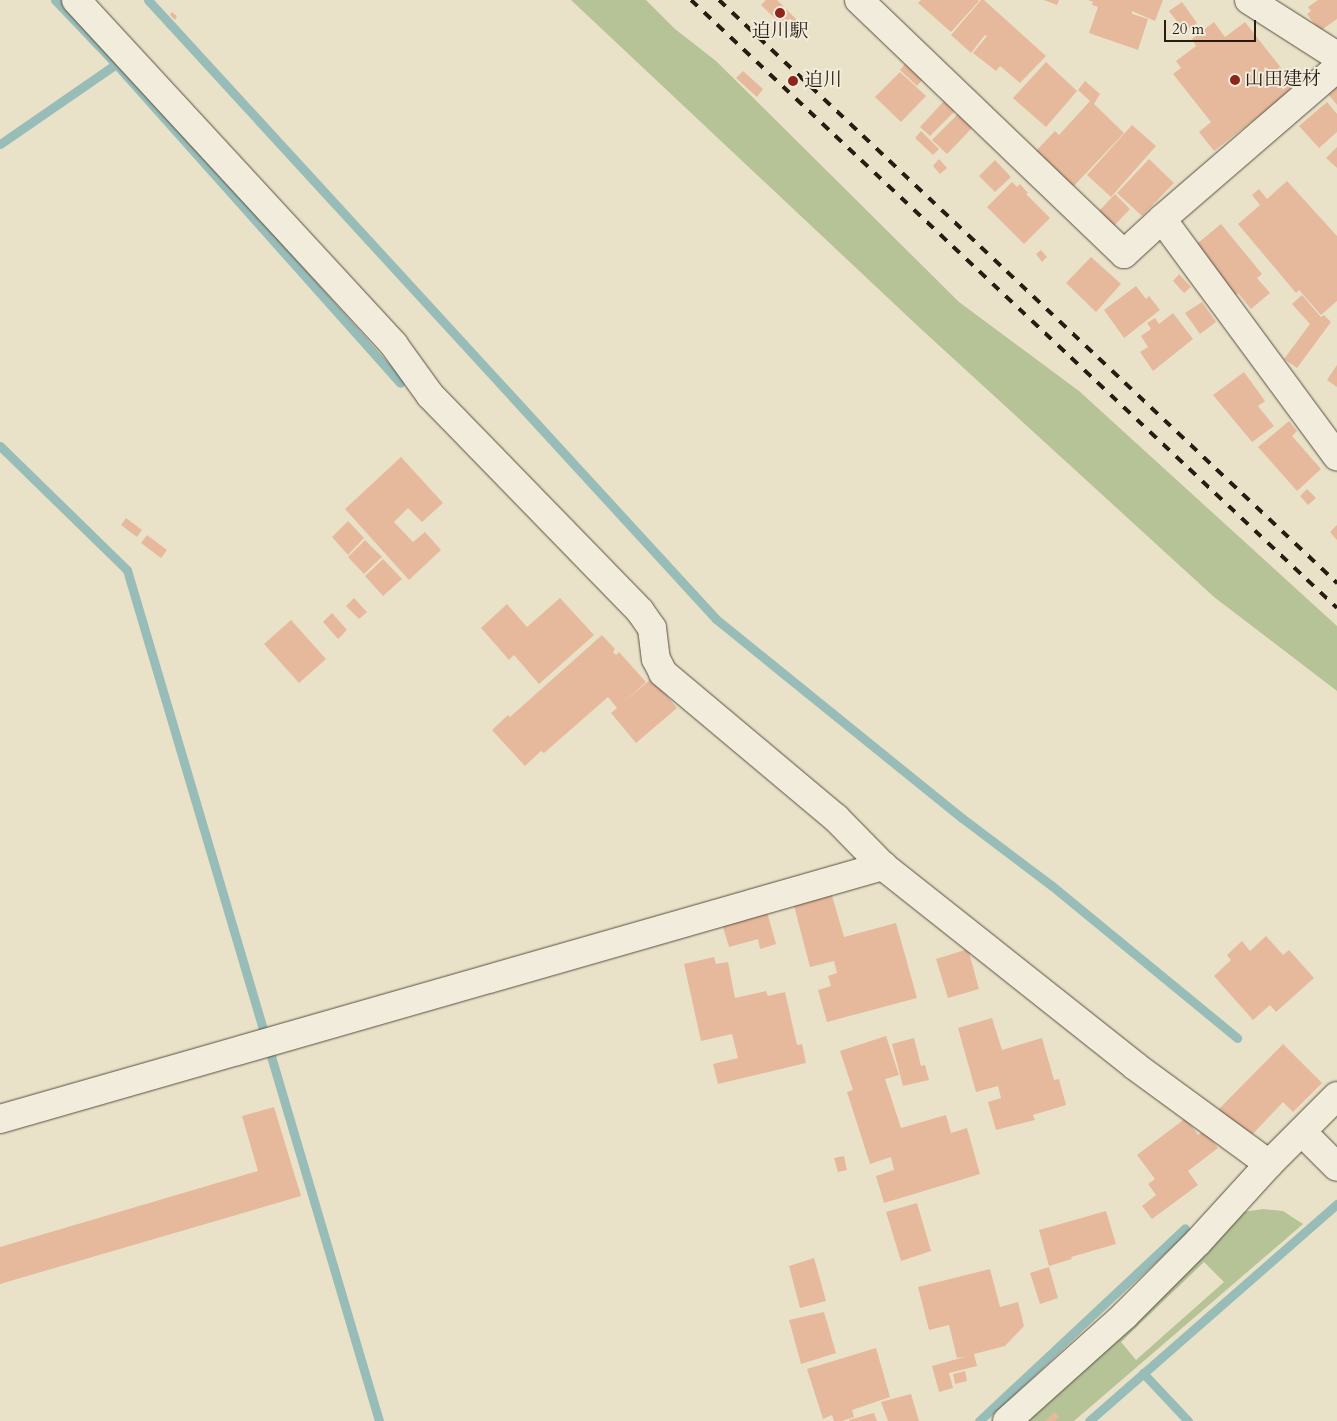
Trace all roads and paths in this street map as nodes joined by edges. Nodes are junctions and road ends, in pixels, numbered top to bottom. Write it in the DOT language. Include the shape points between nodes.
graph roads {
  1 [pos="76,0"];
  2 [pos="859,0"];
  3 [pos="1249,0"];
  4 [pos="1337,56"];
  5 [pos="1337,68"];
  6 [pos="1162,219"];
  7 [pos="1337,456"];
  8 [pos="884,866"];
  9 [pos="1337,1096"];
  10 [pos="0,1119"];
  11 [pos="1302,1132"];
  12 [pos="1269,1164"];
  13 [pos="1337,1167"];
  14 [pos="1007,1421"];
  1 -- 8 [label="street" via="394,345 430,395 640,611 652,628 656,659 663,673 836,818"];
  2 -- 6 [label="street" via="1124,254"];
  3 -- 4 [label="street"];
  5 -- 6 [label="street"];
  6 -- 7 [label="street"];
  8 -- 10 [label="street"];
  8 -- 12 [label="street" via="1135,1066"];
  9 -- 11 [label="street"];
  11 -- 12 [label="street"];
  11 -- 13 [label="street"];
  12 -- 14 [label="street" via="1124,1316"];
}
